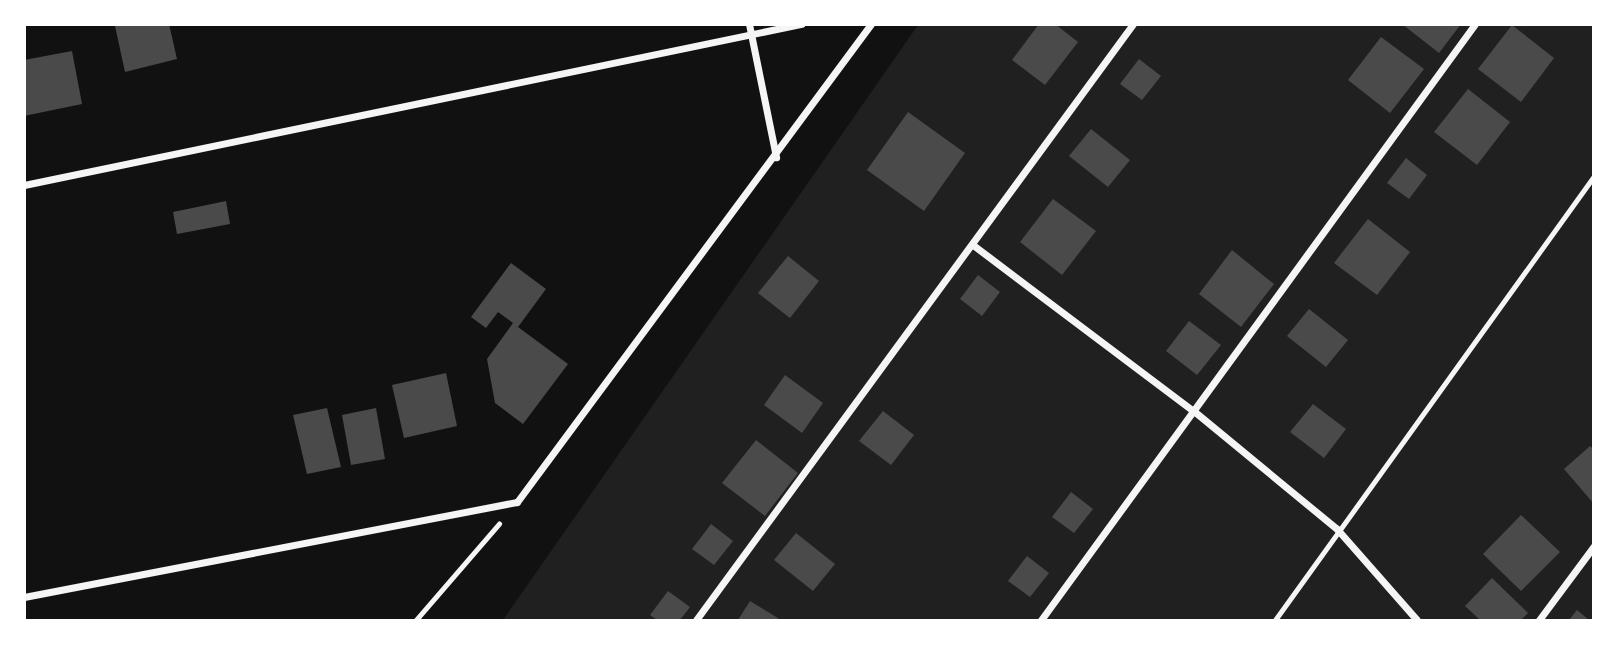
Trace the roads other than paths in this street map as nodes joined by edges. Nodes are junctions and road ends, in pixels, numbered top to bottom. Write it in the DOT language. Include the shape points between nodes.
graph roads {
  1 [pos="749,24"];
  2 [pos="802,24"];
  3 [pos="871,24"];
  4 [pos="1133,24"];
  5 [pos="1475,24"];
  6 [pos="751,35"];
  7 [pos="776,157"];
  8 [pos="1594,176"];
  9 [pos="24,185"];
  10 [pos="972,245"];
  11 [pos="1195,412"];
  12 [pos="1337,529"];
  13 [pos="1594,546"];
  14 [pos="24,597"];
  15 [pos="696,621"];
  16 [pos="1041,621"];
  17 [pos="1275,621"];
  18 [pos="1417,621"];
  19 [pos="1539,621"];
  1 -- 6 [label="street"];
  2 -- 6 [label="street"];
  3 -- 7 [label="street"];
  4 -- 10 [label="street"];
  5 -- 11 [label="street"];
  6 -- 7 [label="street"];
  6 -- 9 [label="street"];
  7 -- 14 [label="street" via="517,502"];
  8 -- 12 [label="lane"];
  10 -- 11 [label="street"];
  10 -- 15 [label="street"];
  11 -- 12 [label="street"];
  11 -- 16 [label="street"];
  12 -- 17 [label="lane"];
  12 -- 18 [label="street"];
  13 -- 19 [label="street"];
}
